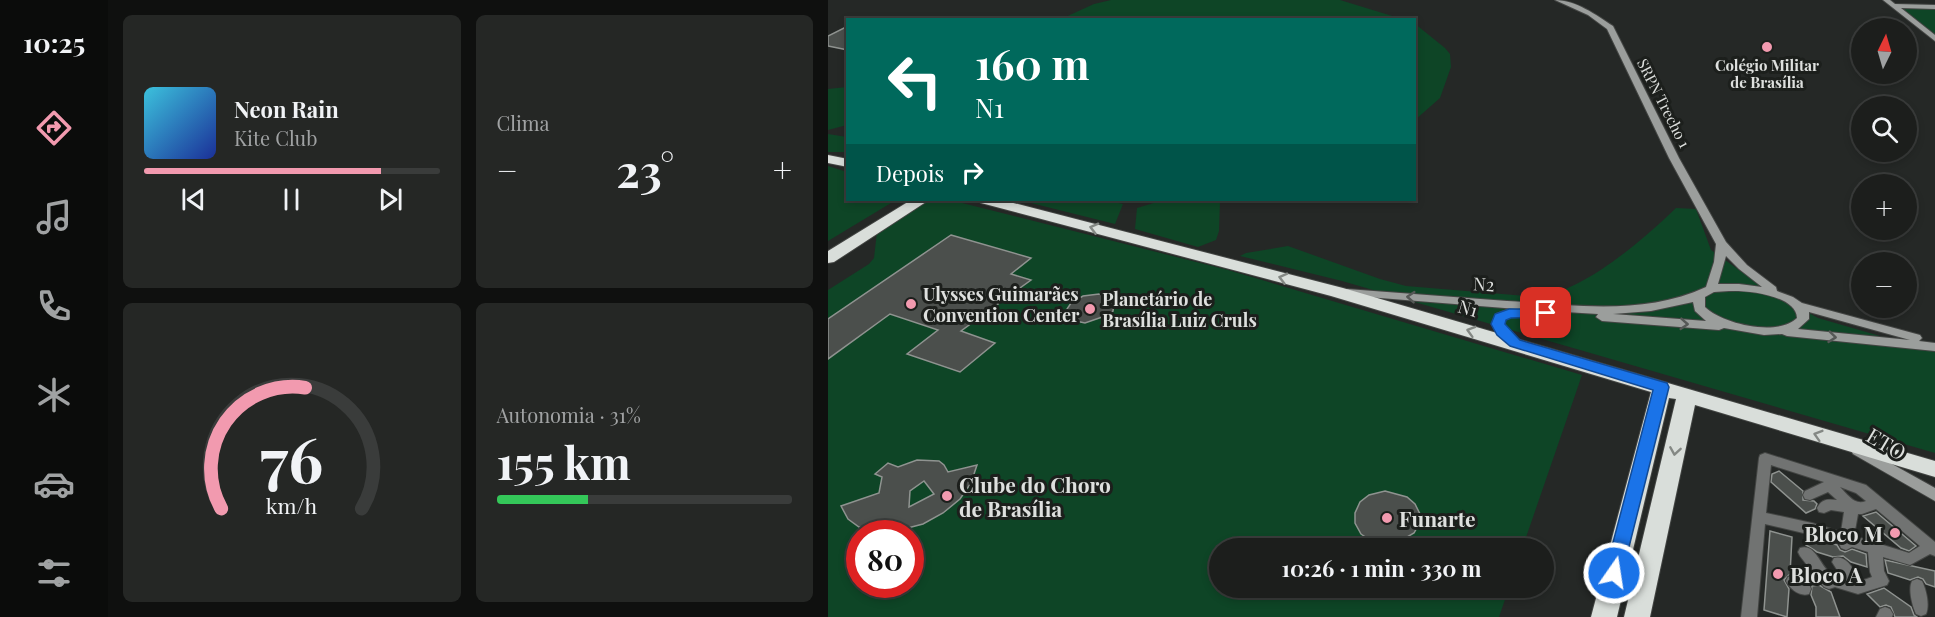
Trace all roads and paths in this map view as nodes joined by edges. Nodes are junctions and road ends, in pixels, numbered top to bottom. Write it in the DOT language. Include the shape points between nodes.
graph roads {
  1 [pos="1558,0"];
  2 [pos="1576,0"];
  3 [pos="1886,0"];
  4 [pos="1894,6"];
  5 [pos="1935,7"];
  6 [pos="1590,14"];
  7 [pos="1935,39"];
  8 [pos="828,159"];
  9 [pos="846,163"];
  10 [pos="917,201"];
  11 [pos="990,201"];
  12 [pos="895,207"];
  13 [pos="828,244"];
  14 [pos="1721,244"];
  15 [pos="828,258"];
  16 [pos="1711,289"];
  17 [pos="1337,292"];
  18 [pos="1699,296"];
  19 [pos="1784,297"];
  20 [pos="1798,306"];
  21 [pos="1729,327"];
  22 [pos="1774,331"];
  23 [pos="1935,342"];
  24 [pos="1515,343"];
  25 [pos="1935,347"];
  26 [pos="1662,387"];
  27 [pos="1687,394"];
  28 [pos="1848,444"];
  29 [pos="1935,469"];
  30 [pos="1831,483"];
  31 [pos="1810,495"];
  32 [pos="1935,495"];
  33 [pos="1874,504"];
  34 [pos="1824,508"];
  35 [pos="1854,510"];
  36 [pos="1758,517"];
  37 [pos="1846,542"];
  38 [pos="1933,548"];
  39 [pos="1876,551"];
  40 [pos="1806,552"];
  41 [pos="1839,562"];
  42 [pos="1917,585"];
  43 [pos="1859,589"];
  44 [pos="1921,609"];
  45 [pos="1604,617"];
  46 [pos="1637,617"];
  47 [pos="1749,617"];
  1 -- 6 [label="main road, SRPN Trecho 1"];
  2 -- 6 [label="main road"];
  3 -- 4 [label="main road"];
  4 -- 5 [label="main road"];
  4 -- 7 [label="main road"];
  6 -- 14 [label="main road, SRPN Trecho 1" via="1610,28"];
  8 -- 9 [label="highway"];
  10 -- 12 [label="highway"];
  17 -- 11 [label="highway, N1, one-way"];
  12 -- 13 [label="highway"];
  12 -- 15 [label="highway"];
  14 -- 16 [label="main road"];
  14 -- 19 [label="main road, SRPN Trecho 1" via="1743,267"];
  16 -- 18 [label="main road, N2"];
  16 -- 19 [label="main road" via="1760,289"];
  18 -- 17 [label="main road, N2, one-way" via="1648,308 1596,310"];
  24 -- 17 [label="highway, N1, one-way"];
  18 -- 21 [label="main road" via="1700,311"];
  19 -- 20 [label="main road"];
  20 -- 22 [label="main road" via="1803,321 1798,326"];
  20 -- 23 [label="main road"];
  21 -- 22 [label="main road"];
  24 -- 21 [label="main road, N2, one-way" via="1498,324 1500,317 1523,312"];
  22 -- 25 [label="main road, one-way"];
  24 -- 26 [label="highway, N1"];
  26 -- 27 [label="highway, N1"];
  26 -- 45 [label="highway"];
  28 -- 27 [label="highway, N1, one-way"];
  27 -- 46 [label="highway, one-way"];
  28 -- 29 [label="highway, N1"];
  28 -- 32 [label="main road, ETO"];
  30 -- 31 [label="street"];
  30 -- 33 [label="street" via="1861,489"];
  30 -- 35 [label="street"];
  30 -- 36 [label="street" via="1765,458"];
  33 -- 35 [label="street"];
  33 -- 38 [label="street" via="1903,520"];
  34 -- 35 [label="street" via="1828,504"];
  35 -- 37 [label="street"];
  36 -- 37 [label="street" via="1809,526"];
  36 -- 47 [label="street"];
  37 -- 39 [label="street"];
  38 -- 39 [label="street" via="1910,559"];
  39 -- 43 [label="street" via="1882,581"];
  40 -- 43 [label="street" via="1827,580"];
  41 -- 43 [label="street"];
  42 -- 44 [label="street"];
}
